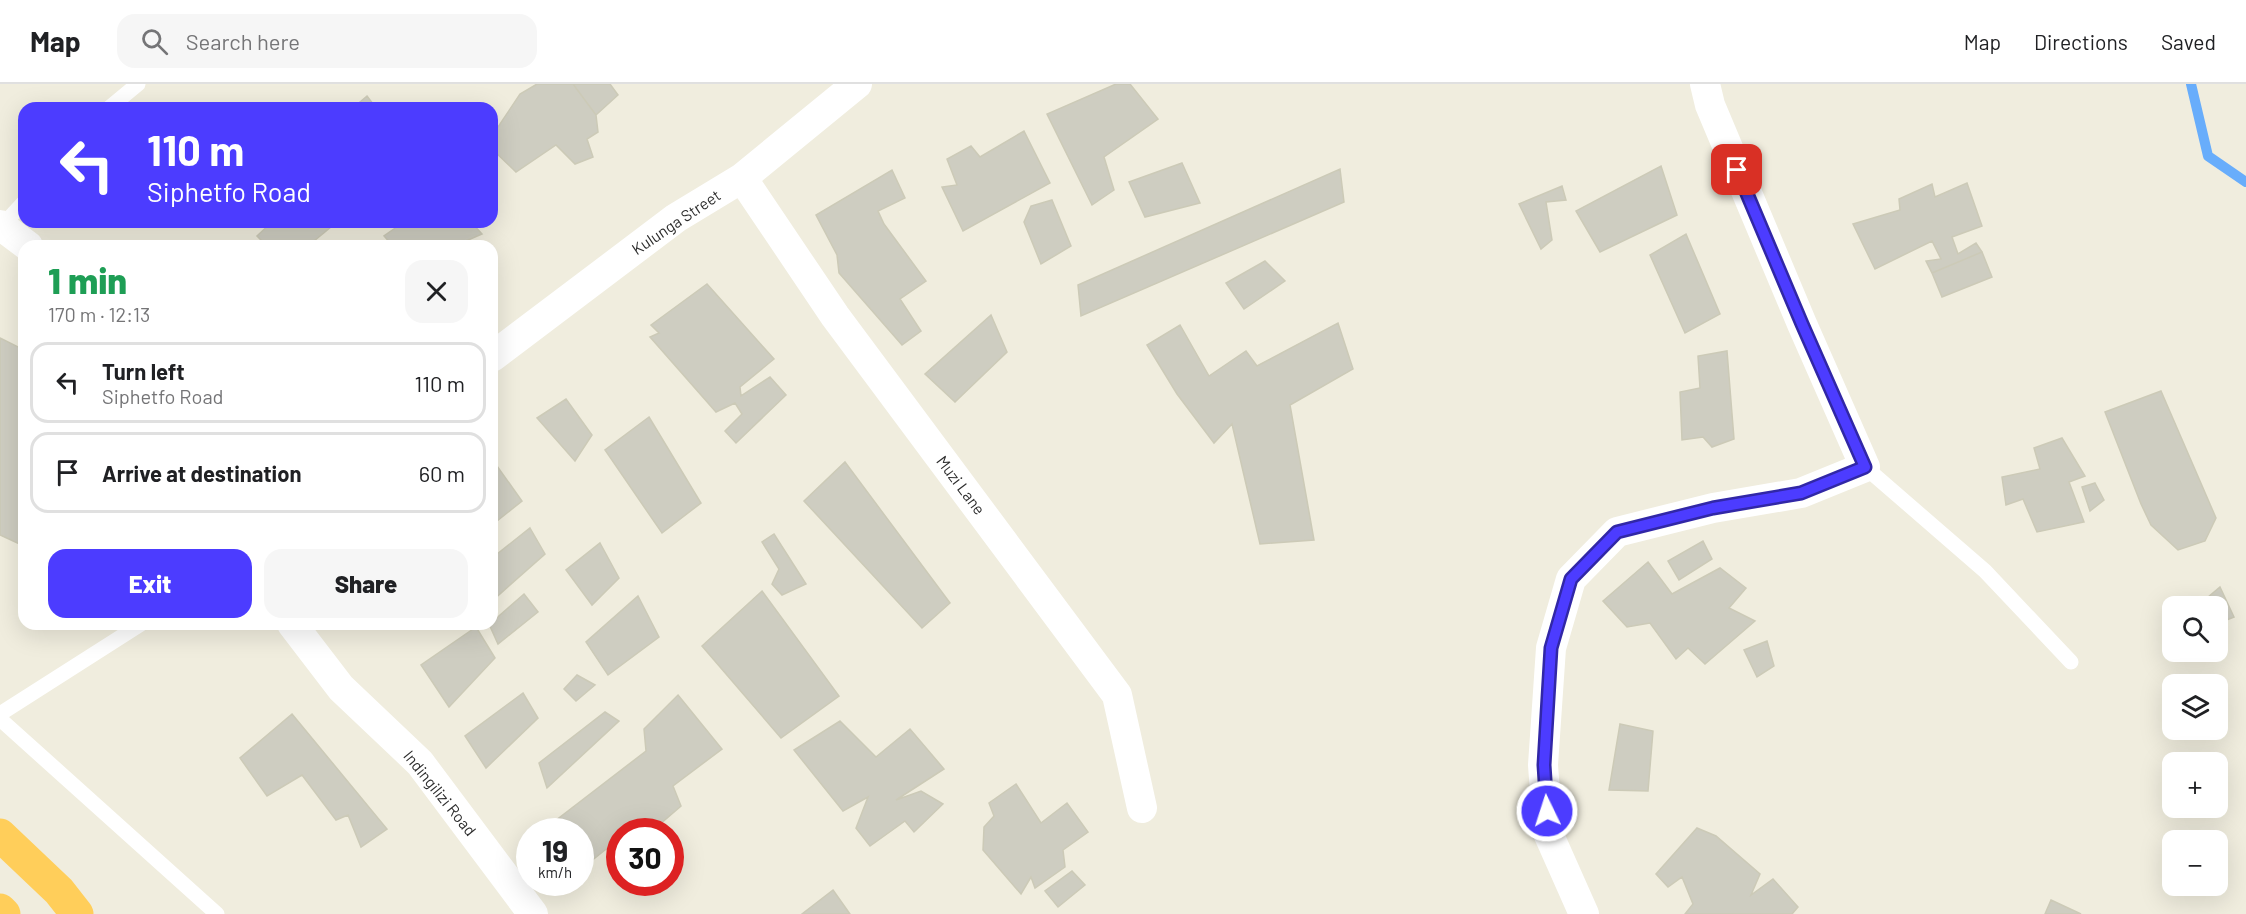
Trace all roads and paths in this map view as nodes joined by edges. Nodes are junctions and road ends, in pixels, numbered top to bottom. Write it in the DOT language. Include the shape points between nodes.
graph roads {
  1 [pos="138,84"];
  2 [pos="858,84"];
  3 [pos="1705,84"];
  4 [pos="116,102"];
  5 [pos="742,178"];
  6 [pos="18,208"];
  7 [pos="1,226"];
  8 [pos="20,240"];
  9 [pos="498,352"];
  10 [pos="1865,467"];
  11 [pos="132,630"];
  12 [pos="297,630"];
  13 [pos="2071,662"];
  14 [pos="0,717"];
  15 [pos="1142,808"];
  16 [pos="0,835"];
  17 [pos="0,910"];
  18 [pos="4,914"];
  19 [pos="77,914"];
  20 [pos="217,914"];
  21 [pos="533,914"];
  22 [pos="1584,914"];
  1 -- 4 [label="lane"];
  2 -- 5 [label="street, Kulunga Street"];
  3 -- 10 [label="street" via="1710,105"];
  5 -- 9 [label="street, Kulunga Street" via="676,218"];
  5 -- 15 [label="street, Muzi Lane" via="835,316 1116,695"];
  6 -- 7 [label="lane"];
  7 -- 8 [label="street"];
  10 -- 13 [label="lane" via="1985,571"];
  10 -- 22 [label="street" via="1801,493 1713,508 1617,532 1571,579 1551,648 1544,765 1548,833"];
  11 -- 14 [label="lane"];
  12 -- 21 [label="street, Indingilizi Road" via="342,688 420,764"];
  14 -- 20 [label="lane"];
  16 -- 19 [label="highway" via="59,891"];
  17 -- 18 [label="highway"];
}
